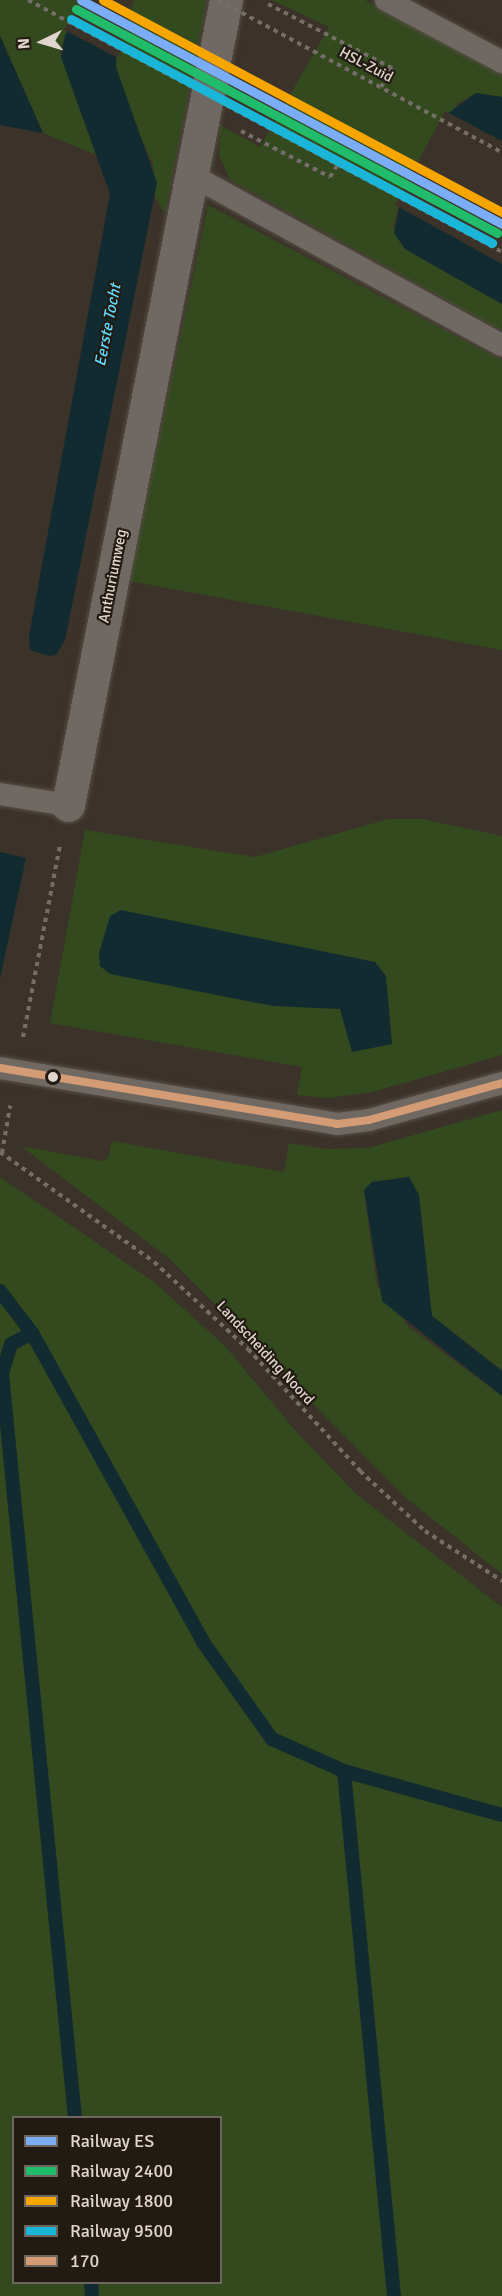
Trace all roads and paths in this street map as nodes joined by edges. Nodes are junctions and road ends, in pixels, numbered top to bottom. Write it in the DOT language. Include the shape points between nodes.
graph roads {
  1 [pos="28,0"];
  2 [pos="218,0"];
  3 [pos="226,0"];
  4 [pos="259,0"];
  5 [pos="386,0"];
  6 [pos="502,62"];
  7 [pos="381,87"];
  8 [pos="251,137"];
  9 [pos="502,152"];
  10 [pos="338,164"];
  11 [pos="191,175"];
  12 [pos="502,252"];
  13 [pos="502,345"];
  14 [pos="0,794"];
  15 [pos="68,805"];
  16 [pos="8,1069"];
  17 [pos="502,1083"];
  18 [pos="1,1152"];
  19 [pos="502,1581"];
  1 -- 10 [label="path, bridge"];
  2 -- 7 [label="path, HSL-Zuid, bridge"];
  3 -- 11 [label="street, Anthuriumweg"];
  4 -- 7 [label="path" via="392,68"];
  5 -- 6 [label="lane"];
  7 -- 9 [label="path, HSL-Zuid, bridge"];
  8 -- 10 [label="path" via="330,177"];
  10 -- 12 [label="path, bridge"];
  11 -- 13 [label="lane"];
  11 -- 15 [label="street, Anthuriumweg"];
  14 -- 15 [label="lane"];
  15 -- 16 [label="path"];
  16 -- 17 [label="lane" via="337,1124 369,1120"];
  16 -- 18 [label="path"];
  18 -- 19 [label="path, Landscheiding Noord" via="154,1262 248,1349 360,1471 409,1516"];
}
